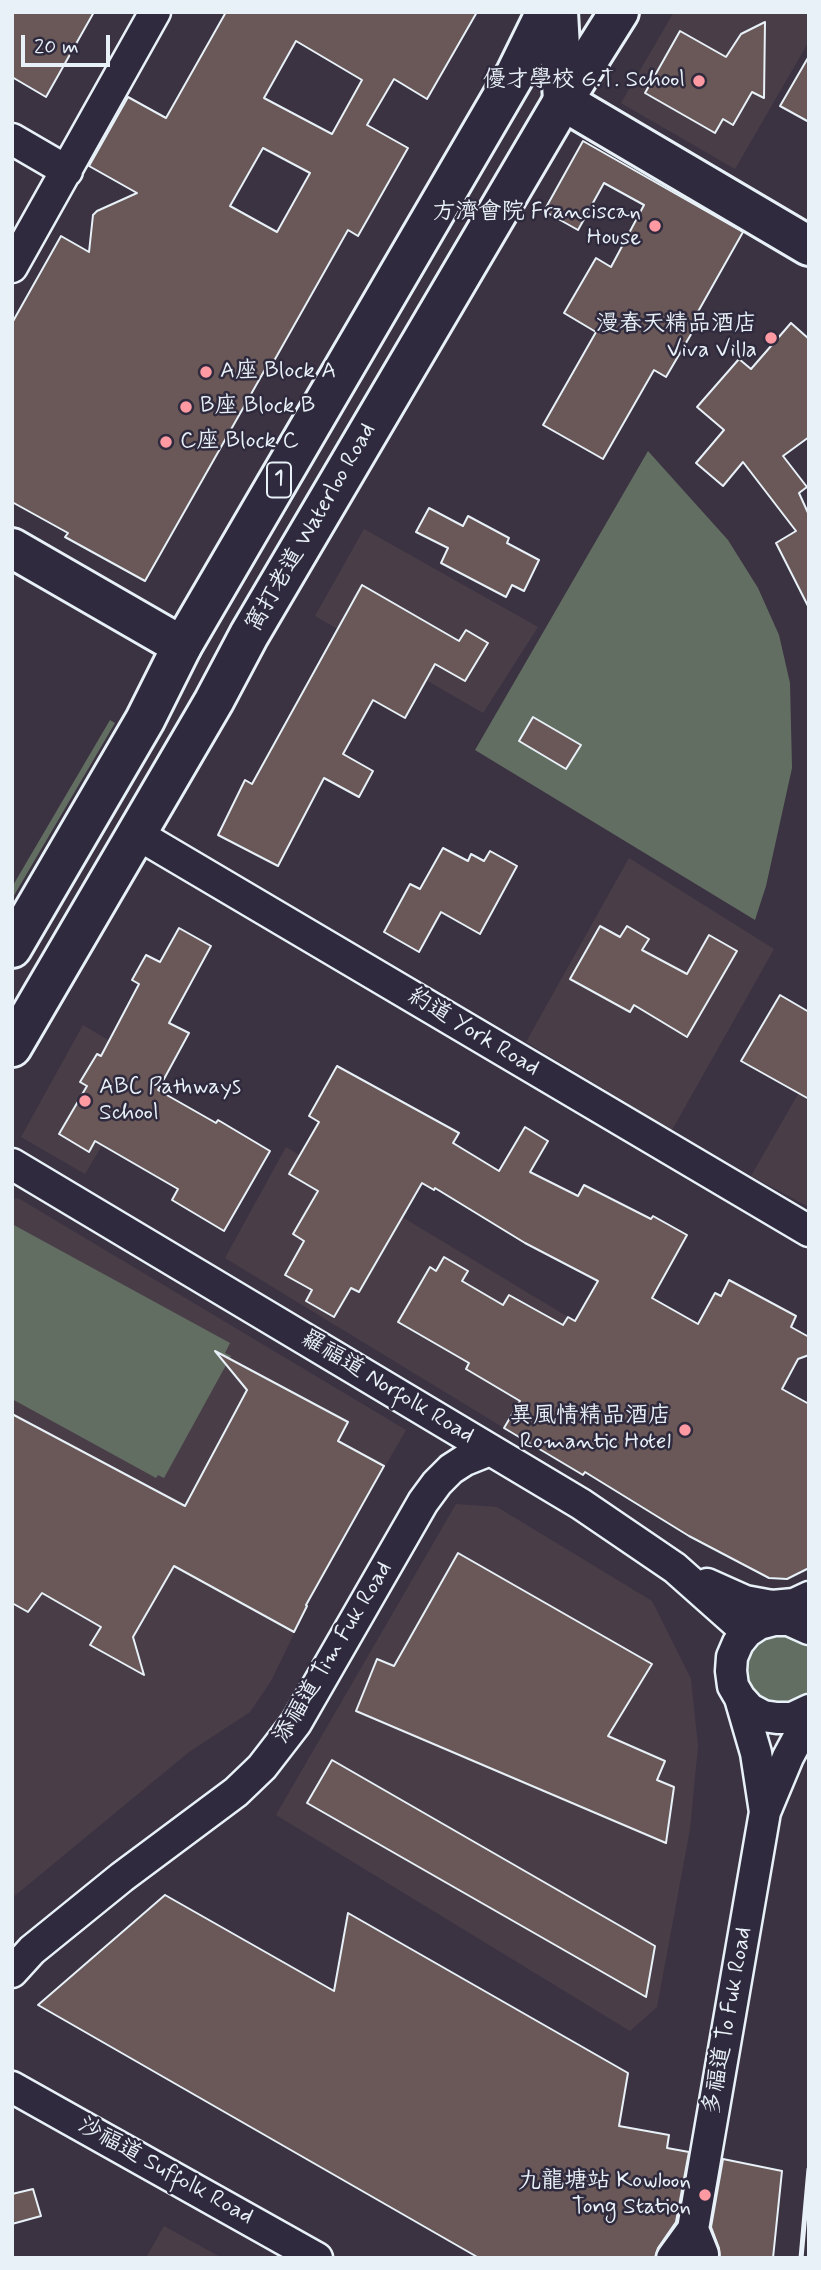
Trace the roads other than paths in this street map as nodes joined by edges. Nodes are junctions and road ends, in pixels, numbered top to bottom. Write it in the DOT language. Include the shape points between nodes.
graph roads {
  1 [pos="155,12"];
  2 [pos="546,12"];
  3 [pos="558,12"];
  4 [pos="619,12"];
  5 [pos="563,101"];
  6 [pos="12,139"];
  7 [pos="67,171"];
  8 [pos="809,246"];
  9 [pos="12,267"];
  10 [pos="12,548"];
  11 [pos="249,635"];
  12 [pos="182,646"];
  13 [pos="137,834"];
  14 [pos="12,948"];
  15 [pos="12,1047"];
  16 [pos="12,1164"];
  17 [pos="809,1231"];
  18 [pos="490,1450"];
  19 [pos="675,1568"];
  20 [pos="807,1617"];
  21 [pos="747,1632"];
  22 [pos="740,1698"];
  23 [pos="809,1710"];
  24 [pos="809,1718"];
  25 [pos="765,1812"];
  26 [pos="19,1960"];
  27 [pos="12,2087"];
  28 [pos="693,2229"];
  29 [pos="317,2258"];
  30 [pos="672,2258"];
  31 [pos="702,2258"];
  1 -- 7 [label="street"];
  2 -- 12 [label="main road, 1" via="516,73"];
  3 -- 5 [label="main road"];
  4 -- 5 [label="main road, 窩打老道 Waterloo Road / 1"];
  5 -- 8 [label="main road"];
  5 -- 11 [label="main road, 窩打老道 Waterloo Road / 1"];
  6 -- 7 [label="street"];
  7 -- 9 [label="street"];
  10 -- 12 [label="main road"];
  11 -- 12 [label="main road" via="216,647"];
  11 -- 13 [label="main road, 窩打老道 Waterloo Road / 1"];
  12 -- 14 [label="main road, 1" via="145,720"];
  13 -- 15 [label="main road, 窩打老道 Waterloo Road / 1"];
  13 -- 17 [label="street, 約道 York Road"];
  16 -- 18 [label="street, 羅福道 Norfolk Road"];
  18 -- 19 [label="street, 羅福道 Norfolk Road"];
  18 -- 26 [label="street, 添福道 Tim Fuk Road" via="451,1469 423,1502 296,1723 262,1767"];
  19 -- 20 [label="street" via="745,1601 794,1604"];
  19 -- 21 [label="street, 羅福道 Norfolk Road"];
  20 -- 21 [label="street" via="774,1620"];
  21 -- 22 [label="street, 多福道 To Fuk Road" via="731,1664 733,1686"];
  22 -- 23 [label="street" via="763,1716 792,1717"];
  22 -- 25 [label="street, 多福道 To Fuk Road" via="756,1753"];
  24 -- 25 [label="street, 多福道 To Fuk Road"];
  25 -- 28 [label="street, 多福道 To Fuk Road"];
  27 -- 29 [label="street, 沙福道 Suffolk Road"];
  28 -- 30 [label="street, 多福道 To Fuk Road"];
  28 -- 31 [label="street, 多福道 To Fuk Road"];
}
